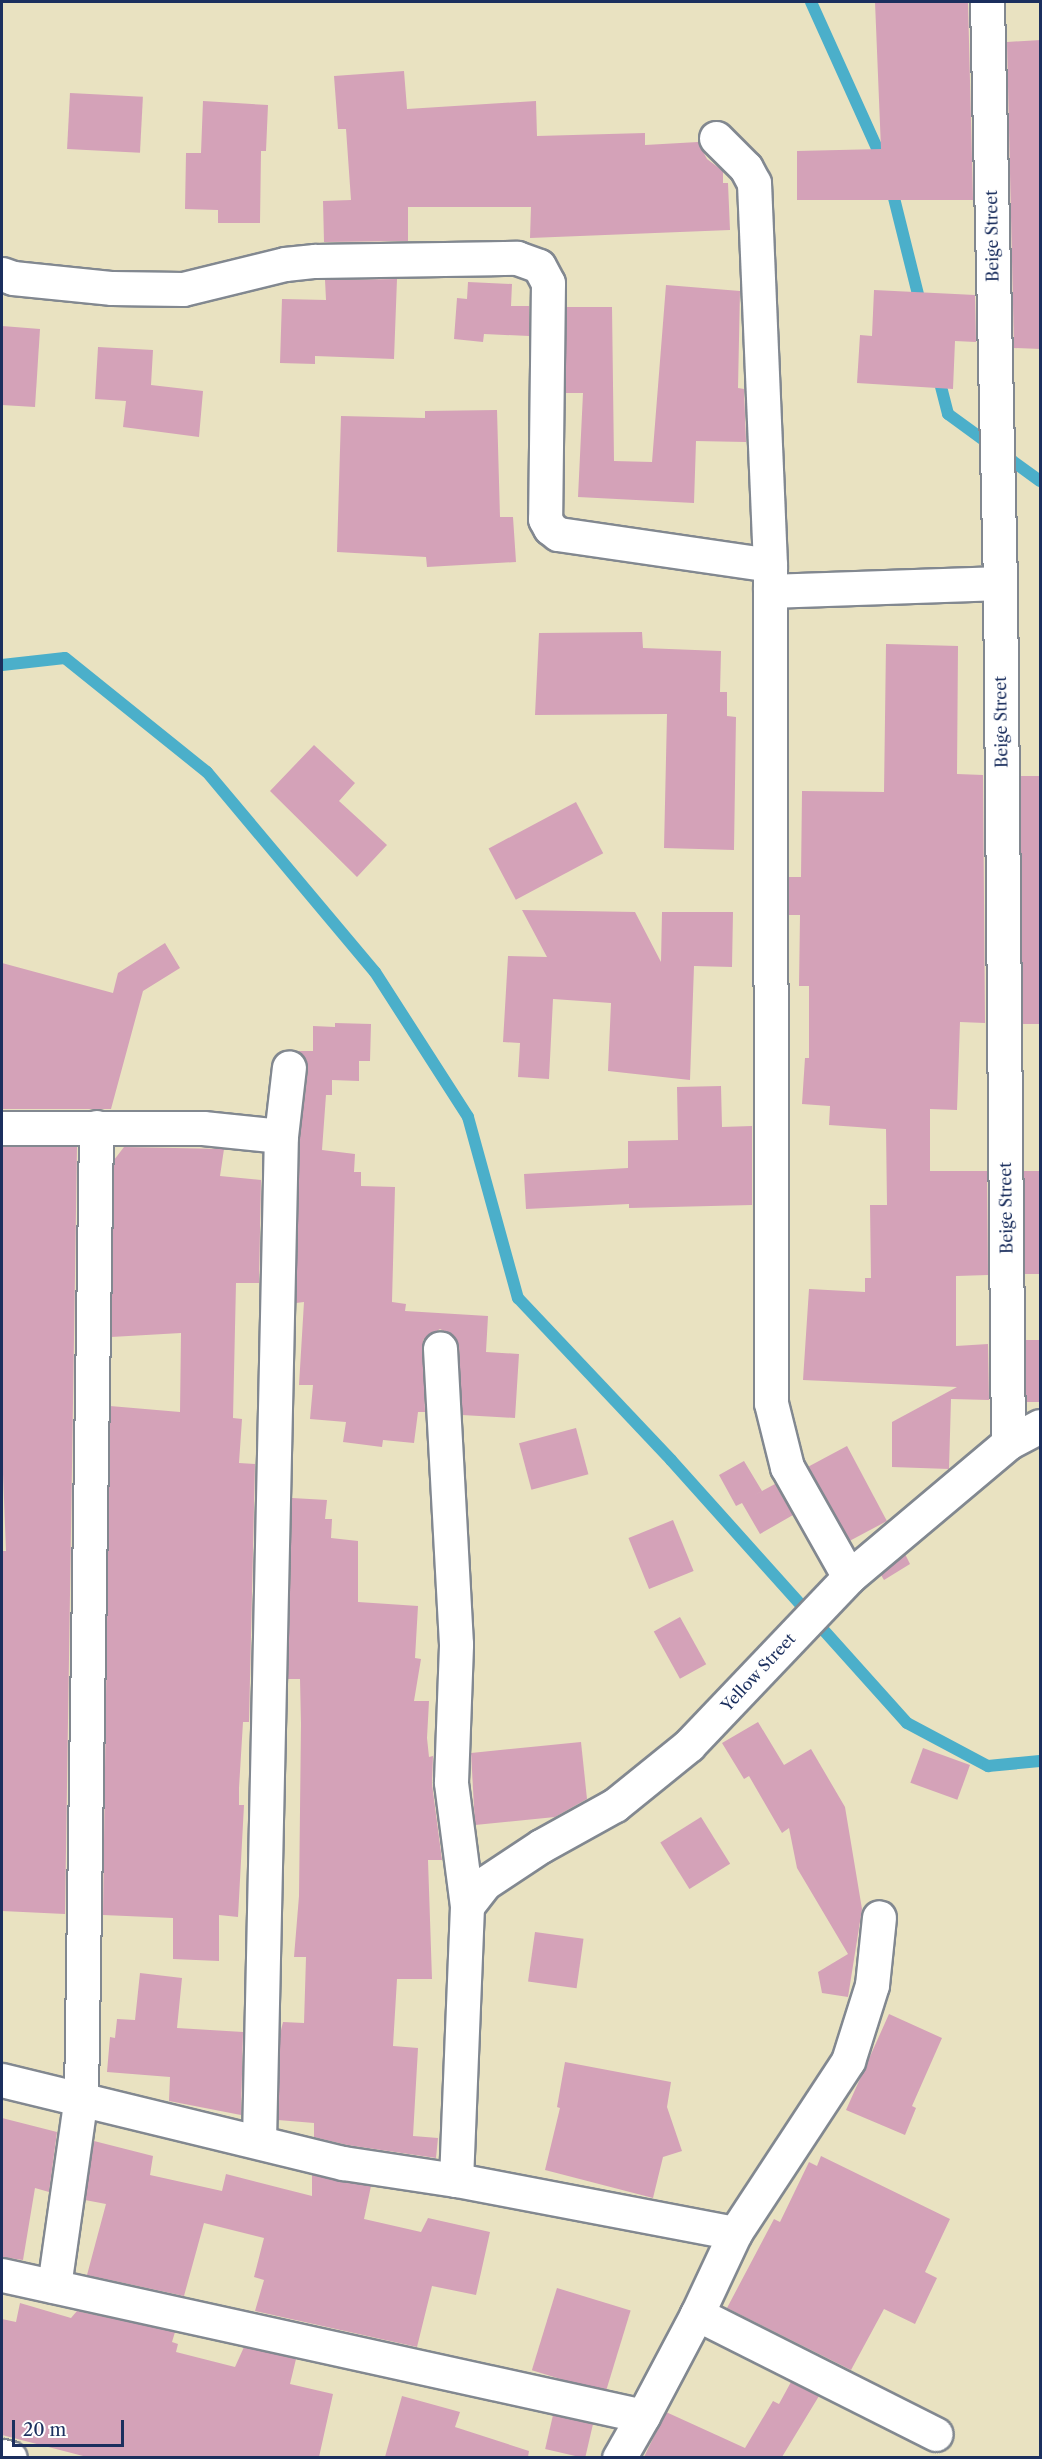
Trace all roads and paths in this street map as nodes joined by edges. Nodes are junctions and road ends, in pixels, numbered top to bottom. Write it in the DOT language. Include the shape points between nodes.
graph roads {
  1 [pos="987,2"];
  2 [pos="716,138"];
  3 [pos="2,274"];
  4 [pos="770,578"];
  5 [pos="1000,583"];
  6 [pos="289,1067"];
  7 [pos="96,1127"];
  8 [pos="2,1128"];
  9 [pos="281,1136"];
  10 [pos="440,1348"];
  11 [pos="1041,1426"];
  12 [pos="1008,1443"];
  13 [pos="843,1583"];
  14 [pos="467,1906"];
  15 [pos="879,1917"];
  16 [pos="2,2080"];
  17 [pos="81,2097"];
  18 [pos="259,2140"];
  19 [pos="456,2180"];
  20 [pos="735,2233"];
  21 [pos="2,2274"];
  22 [pos="54,2286"];
  23 [pos="697,2314"];
  24 [pos="643,2416"];
  25 [pos="936,2434"];
  26 [pos="2,2456"];
  27 [pos="10,2457"];
  28 [pos="619,2457"];
  1 -- 5 [label="street, Beige Street"];
  2 -- 4 [label="street" via="746,168 754,183"];
  3 -- 4 [label="street" via="111,288 183,289 285,264 315,261 517,258 539,266 548,283 545,519 550,528 558,534"];
  4 -- 5 [label="street"];
  4 -- 13 [label="street" via="771,1403 787,1467"];
  5 -- 12 [label="street, Beige Street"];
  6 -- 9 [label="street"];
  7 -- 8 [label="street"];
  7 -- 9 [label="street" via="203,1128"];
  7 -- 17 [label="street"];
  9 -- 18 [label="street"];
  10 -- 14 [label="street" via="456,1644 451,1782"];
  11 -- 12 [label="street, Yellow Street"];
  12 -- 13 [label="street, Yellow Street"];
  13 -- 14 [label="street, Yellow Street" via="680,1752 615,1805 485,1883"];
  14 -- 19 [label="street"];
  15 -- 20 [label="street" via="872,1986 848,2061"];
  16 -- 17 [label="street"];
  17 -- 18 [label="street"];
  17 -- 22 [label="street"];
  18 -- 19 [label="street" via="344,2163"];
  19 -- 20 [label="street"];
  20 -- 23 [label="street"];
  21 -- 22 [label="street"];
  22 -- 24 [label="street"];
  23 -- 24 [label="street"];
  23 -- 25 [label="street"];
  24 -- 28 [label="street"];
  26 -- 27 [label="street"];
}
